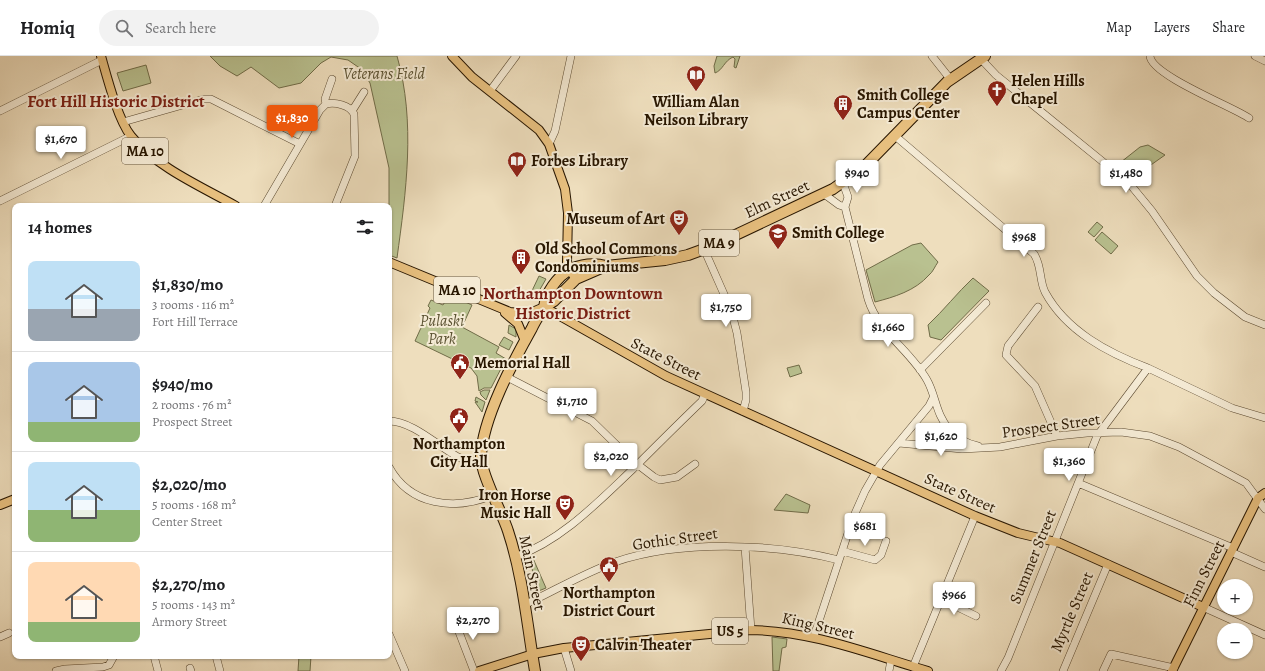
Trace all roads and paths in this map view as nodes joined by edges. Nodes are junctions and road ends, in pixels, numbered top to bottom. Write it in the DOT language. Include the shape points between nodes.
graph roads {
  1 [pos="452,56"];
  2 [pos="516,56"];
  3 [pos="571,56"];
  4 [pos="932,56"];
  5 [pos="1150,56"];
  6 [pos="1254,56"];
  7 [pos="983,57"];
  8 [pos="102,58"];
  9 [pos="1265,61"];
  10 [pos="332,79"];
  11 [pos="951,80"];
  12 [pos="490,91"];
  13 [pos="364,92"];
  14 [pos="326,104"];
  15 [pos="0,111"];
  16 [pos="352,111"];
  17 [pos="1249,118"];
  18 [pos="123,122"];
  19 [pos="894,135"];
  20 [pos="131,136"];
  21 [pos="300,144"];
  22 [pos="549,144"];
  23 [pos="843,183"];
  24 [pos="824,194"];
  25 [pos="0,202"];
  26 [pos="231,203"];
  27 [pos="266,203"];
  28 [pos="336,203"];
  29 [pos="845,207"];
  30 [pos="704,249"];
  31 [pos="392,263"];
  32 [pos="606,266"];
  33 [pos="570,270"];
  34 [pos="576,279"];
  35 [pos="986,303"];
  36 [pos="544,307"];
  37 [pos="1038,307"];
  38 [pos="500,308"];
  39 [pos="1265,325"];
  40 [pos="525,341"];
  41 [pos="1148,368"];
  42 [pos="920,370"];
  43 [pos="508,377"];
  44 [pos="705,394"];
  45 [pos="933,398"];
  46 [pos="743,411"];
  47 [pos="1265,418"];
  48 [pos="392,421"];
  49 [pos="1100,432"];
  50 [pos="1057,436"];
  51 [pos="899,443"];
  52 [pos="984,448"];
  53 [pos="482,464"];
  54 [pos="638,464"];
  55 [pos="695,464"];
  56 [pos="877,470"];
  57 [pos="392,472"];
  58 [pos="1078,483"];
  59 [pos="1265,493"];
  60 [pos="493,495"];
  61 [pos="12,499"];
  62 [pos="0,505"];
  63 [pos="1265,509"];
  64 [pos="975,516"];
  65 [pos="886,541"];
  66 [pos="1055,542"];
  67 [pos="745,547"];
  68 [pos="842,550"];
  69 [pos="1232,550"];
  70 [pos="515,557"];
  71 [pos="839,560"];
  72 [pos="1108,564"];
  73 [pos="1265,567"];
  74 [pos="941,599"];
  75 [pos="524,605"];
  76 [pos="1203,607"];
  77 [pos="976,616"];
  78 [pos="454,619"];
  79 [pos="752,630"];
  80 [pos="9,633"];
  81 [pos="1265,635"];
  82 [pos="814,636"];
  83 [pos="0,637"];
  84 [pos="392,641"];
  85 [pos="564,648"];
  86 [pos="533,654"];
  87 [pos="112,659"];
  88 [pos="155,659"];
  89 [pos="217,659"];
  90 [pos="891,660"];
  91 [pos="913,667"];
  92 [pos="1173,670"];
  93 [pos="56,671"];
  94 [pos="158,671"];
  95 [pos="220,671"];
  96 [pos="405,671"];
  97 [pos="474,671"];
  98 [pos="479,671"];
  99 [pos="535,671"];
  100 [pos="571,671"];
  101 [pos="889,671"];
  102 [pos="928,671"];
  103 [pos="1001,671"];
  104 [pos="1063,671"];
  105 [pos="1104,671"];
  1 -- 12 [label="main road"];
  2 -- 12 [label="street"];
  3 -- 22 [label="street" via="555,131"];
  4 -- 11 [label="street"];
  5 -- 17 [label="street" via="1152,62 1178,82"];
  6 -- 9 [label="street"];
  7 -- 11 [label="highway, Elm Street / MA 9"];
  7 -- 39 [label="street" via="996,75 1129,183 1211,291 1245,317"];
  8 -- 15 [label="street"];
  8 -- 18 [label="main road, MA 10"];
  10 -- 14 [label="street" via="325,99"];
  11 -- 19 [label="highway, Elm Street / MA 9"];
  12 -- 22 [label="main road" via="539,130"];
  13 -- 16 [label="street"];
  14 -- 16 [label="street" via="338,104"];
  14 -- 21 [label="street"];
  16 -- 28 [label="street" via="355,156"];
  18 -- 20 [label="main road, MA 10"];
  18 -- 21 [label="street" via="211,99"];
  19 -- 23 [label="highway, Elm Street / MA 9" via="865,166"];
  19 -- 41 [label="street" via="1034,254 1040,267 1043,288 1064,318 1103,349"];
  20 -- 25 [label="street"];
  20 -- 26 [label="main road, MA 10" via="153,158"];
  21 -- 27 [label="street"];
  22 -- 33 [label="main road" via="566,195 567,262"];
  23 -- 24 [label="highway, Elm Street / MA 9"];
  23 -- 29 [label="street, Prospect Street" via="848,197"];
  24 -- 29 [label="street"];
  24 -- 30 [label="highway, Elm Street / MA 9"];
  29 -- 42 [label="street, Prospect Street" via="871,307 884,329"];
  30 -- 32 [label="highway, Elm Street / MA 9" via="674,258"];
  30 -- 46 [label="street" via="734,318 746,394"];
  31 -- 38 [label="main road, MA 10"];
  32 -- 33 [label="highway, Elm Street / MA 9" via="598,263"];
  32 -- 34 [label="highway, Elm Street"];
  33 -- 34 [label="main road"];
  33 -- 36 [label="highway, Main Street / MA 9" via="552,287 546,296"];
  34 -- 36 [label="highway, Main Street" via="554,301"];
  35 -- 42 [label="street"];
  36 -- 38 [label="main road, MA 10" via="525,315"];
  36 -- 40 [label="highway, Main Street"];
  36 -- 44 [label="main road, State Street" via="651,369"];
  37 -- 50 [label="street" via="1008,346 1006,355 1034,384"];
  38 -- 40 [label="main road, MA 10" via="518,324"];
  40 -- 43 [label="highway, Main Street"];
  41 -- 47 [label="street" via="1232,408"];
  41 -- 49 [label="street, Summer Street"];
  42 -- 45 [label="street, Prospect Street" via="932,389"];
  43 -- 53 [label="highway, Main Street" via="488,426 482,448"];
  43 -- 54 [label="street" via="592,421"];
  44 -- 46 [label="main road, State Street"];
  44 -- 54 [label="street"];
  45 -- 51 [label="street" via="930,406"];
  45 -- 52 [label="street, Prospect Street" via="940,417 953,433 969,444"];
  46 -- 56 [label="main road, State Street"];
  48 -- 53 [label="street" via="407,426 461,458"];
  49 -- 50 [label="street, Prospect Street"];
  49 -- 58 [label="street, Summer Street"];
  49 -- 63 [label="street, Prospect Street" via="1150,436 1179,447 1246,483"];
  50 -- 52 [label="street, Prospect Street"];
  51 -- 52 [label="street, Prospect Street" via="962,449"];
  51 -- 56 [label="street"];
  53 -- 60 [label="highway, Main Street"];
  54 -- 55 [label="street" via="660,480 677,477"];
  54 -- 70 [label="street" via="566,528 528,552"];
  56 -- 64 [label="main road, State Street"];
  56 -- 68 [label="street" via="859,505"];
  57 -- 60 [label="street" via="413,494 434,502 472,502"];
  58 -- 66 [label="street, Summer Street"];
  58 -- 69 [label="street"];
  59 -- 69 [label="main road, Finn Street" via="1258,498"];
  60 -- 70 [label="highway, Main Street"];
  61 -- 62 [label="main road"];
  64 -- 66 [label="main road, State Street" via="1018,533"];
  64 -- 74 [label="street"];
  65 -- 68 [label="street" via="881,555 875,560"];
  66 -- 72 [label="main road, State Street"];
  66 -- 103 [label="street, Summer Street"];
  67 -- 71 [label="street, Gothic Street"];
  67 -- 75 [label="street, Gothic Street" via="717,546 644,554 605,566"];
  67 -- 79 [label="street"];
  68 -- 71 [label="street"];
  69 -- 73 [label="street"];
  69 -- 76 [label="main road, Finn Street"];
  70 -- 75 [label="highway, Main Street"];
  71 -- 82 [label="street"];
  72 -- 76 [label="main road, State Street"];
  72 -- 104 [label="street, Myrtle Street"];
  74 -- 77 [label="street"];
  74 -- 91 [label="street"];
  75 -- 86 [label="highway, Main Street"];
  76 -- 81 [label="street, State Street"];
  76 -- 92 [label="main road, Finn Street"];
  78 -- 97 [label="street"];
  79 -- 82 [label="main road, King Street / US 5"];
  79 -- 85 [label="main road, King Street / US 5"];
  80 -- 83 [label="street"];
  82 -- 90 [label="main road, King Street / US 5"];
  84 -- 96 [label="street"];
  85 -- 86 [label="main road, King Street / US 5"];
  85 -- 100 [label="street"];
  86 -- 98 [label="main road, US 5"];
  86 -- 99 [label="highway, Main Street"];
  87 -- 93 [label="street" via="109,665 104,667 65,668"];
  88 -- 94 [label="street"];
  89 -- 95 [label="street"];
  90 -- 91 [label="main road, King Street / US 5"];
  90 -- 101 [label="street"];
  91 -- 102 [label="main road, King Street / US 5"];
  92 -- 105 [label="street" via="1111,654"];
}
